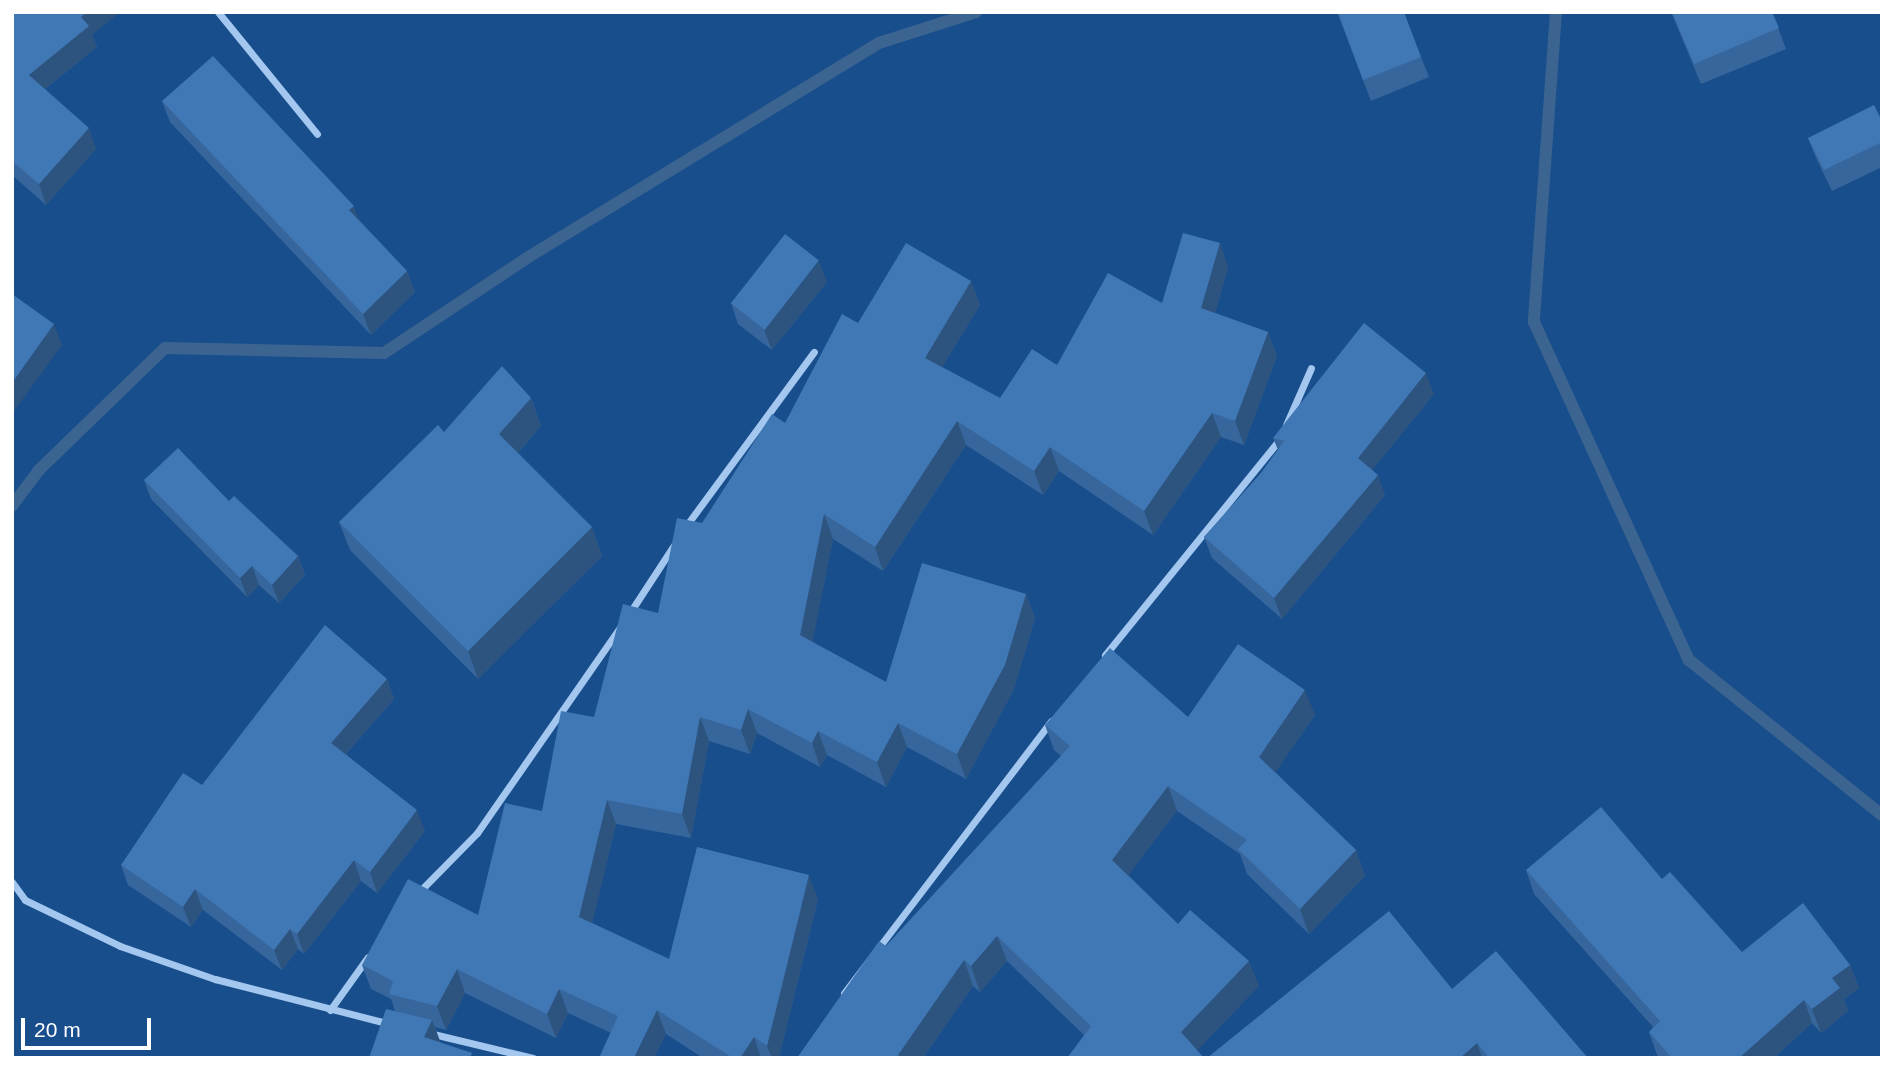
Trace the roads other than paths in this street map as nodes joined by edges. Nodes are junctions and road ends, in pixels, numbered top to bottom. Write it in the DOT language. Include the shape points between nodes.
graph roads {
  1 [pos="218,12"];
  2 [pos="317,134"];
  3 [pos="814,352"];
  4 [pos="1311,368"];
  5 [pos="1093,670"];
  6 [pos="1059,711"];
  7 [pos="12,882"];
  8 [pos="408,903"];
  9 [pos="376,945"];
  10 [pos="838,1002"];
  11 [pos="330,1010"];
  12 [pos="398,1026"];
  13 [pos="411,1029"];
  14 [pos="533,1058"];
  1 -- 2 [label="street"];
  3 -- 8 [label="street" via="711,488 477,833"];
  4 -- 5 [label="street" via="1276,450"];
  6 -- 10 [label="street" via="857,969"];
  7 -- 11 [label="street" via="24,900 120,946"];
  9 -- 11 [label="street"];
  11 -- 12 [label="street"];
  13 -- 14 [label="street"];
}
